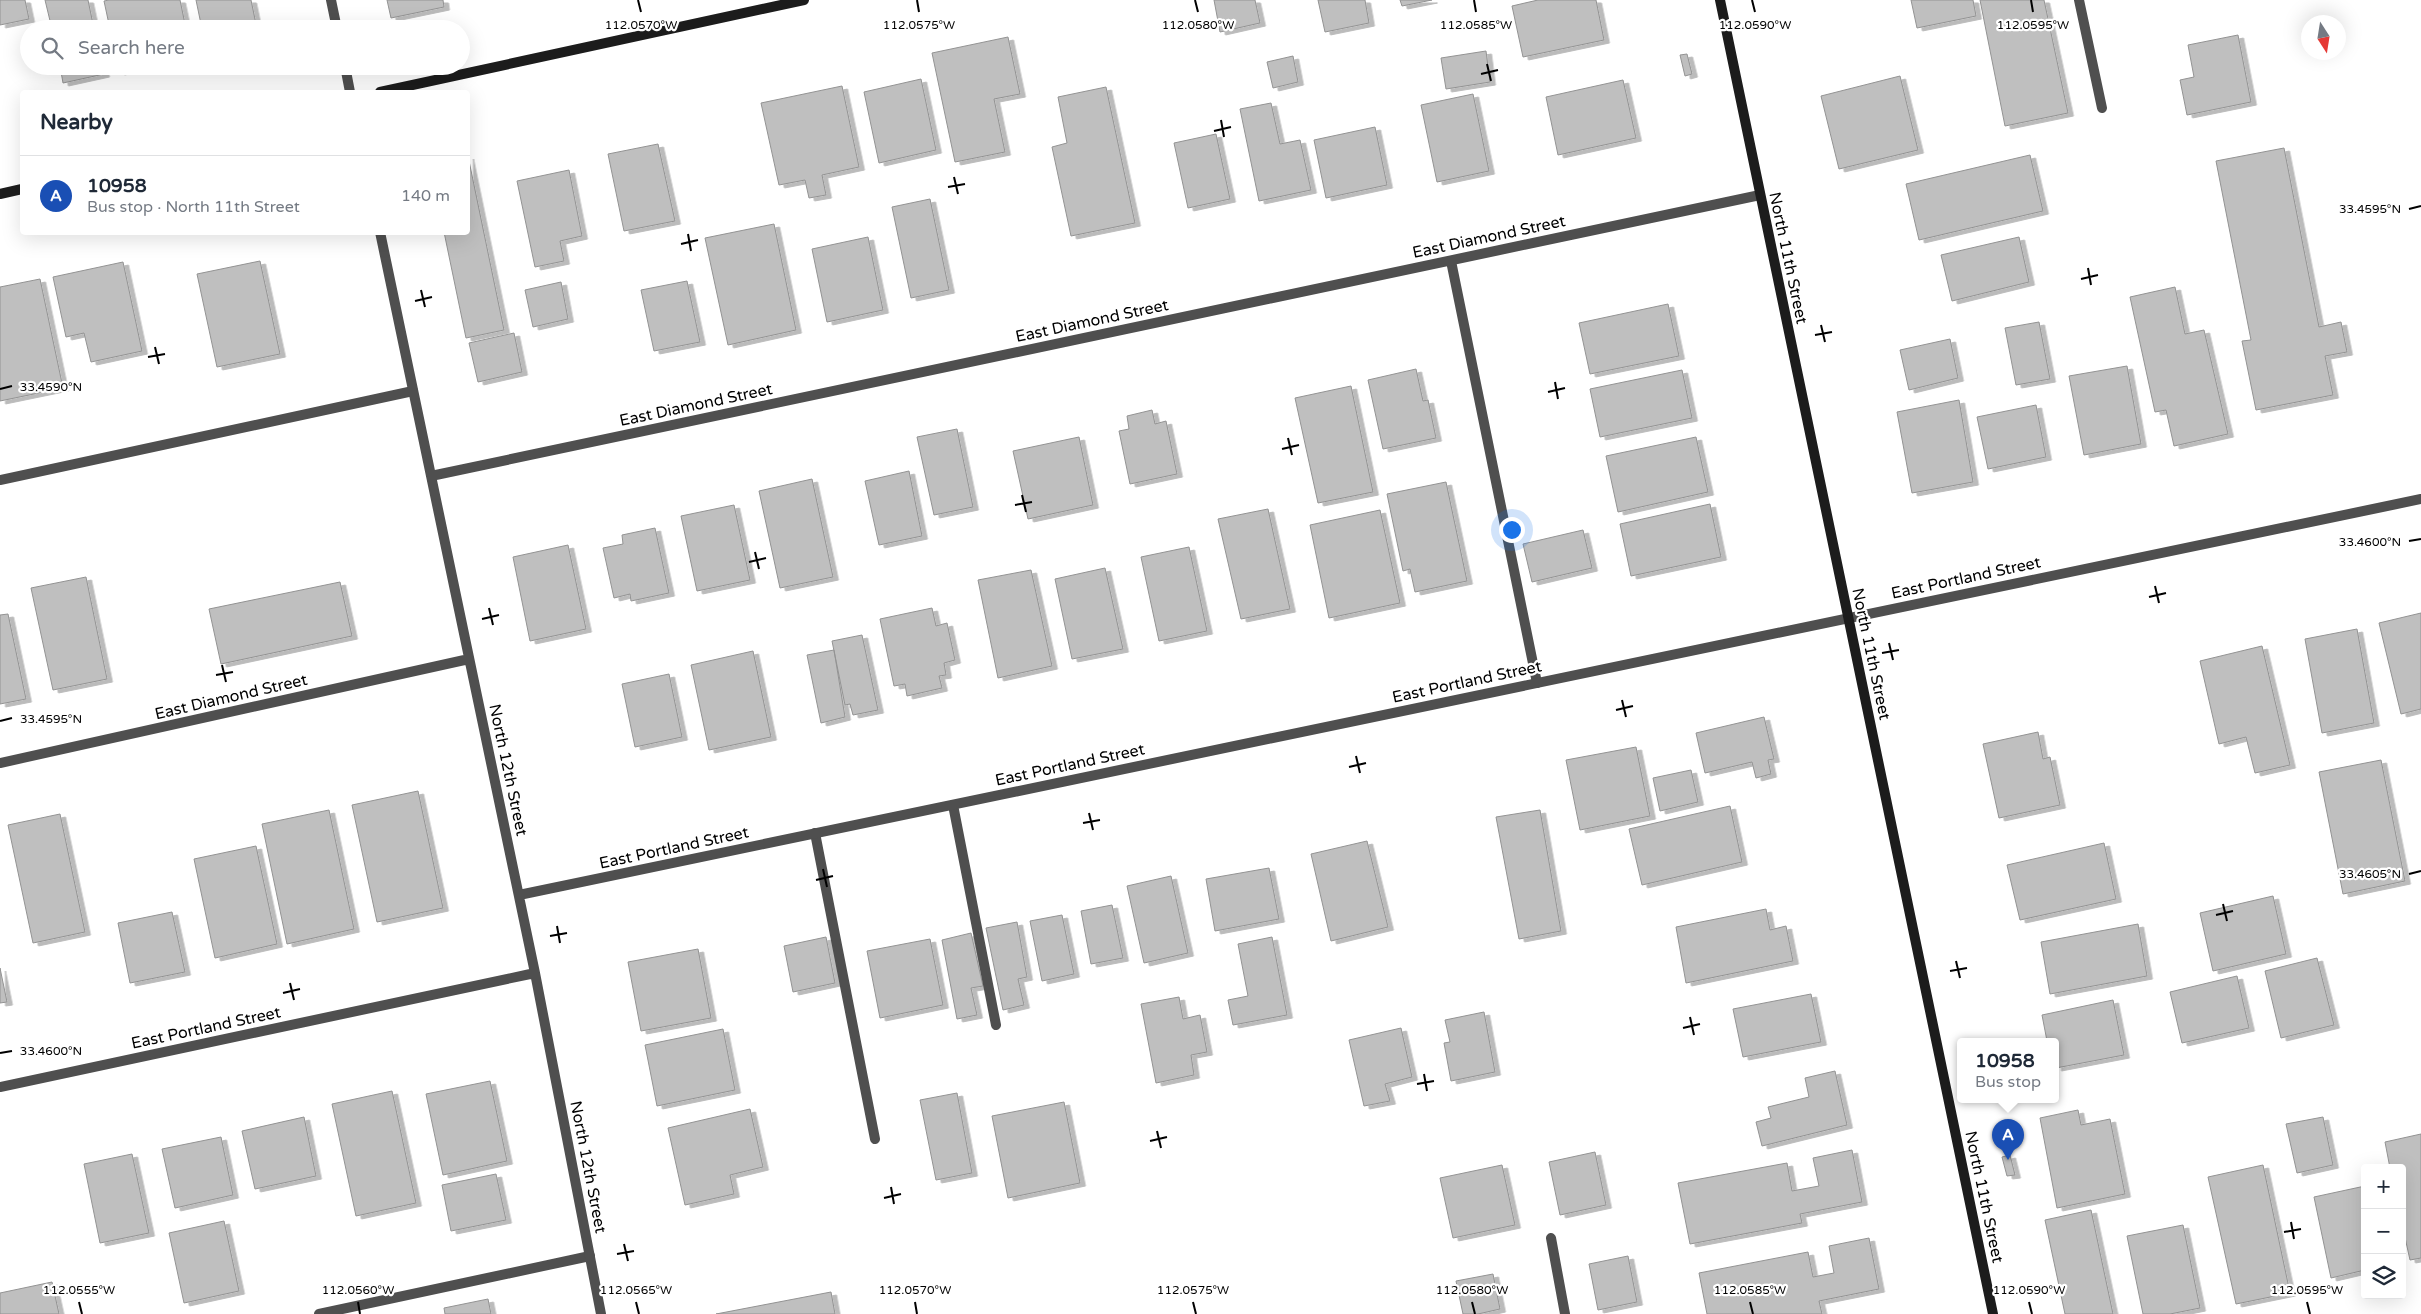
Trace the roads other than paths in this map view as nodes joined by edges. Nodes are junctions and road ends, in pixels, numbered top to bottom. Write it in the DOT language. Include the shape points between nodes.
graph roads {
  1 [pos="331,0"];
  2 [pos="804,0"];
  3 [pos="1720,0"];
  4 [pos="2079,0"];
  5 [pos="335,20"];
  6 [pos="470,72"];
  7 [pos="347,75"];
  8 [pos="458,75"];
  9 [pos="350,90"];
  10 [pos="389,90"];
  11 [pos="2102,108"];
  12 [pos="20,189"];
  13 [pos="0,194"];
  14 [pos="1760,195"];
  15 [pos="381,235"];
  16 [pos="1450,260"];
  17 [pos="413,391"];
  18 [pos="431,476"];
  19 [pos="0,480"];
  20 [pos="2421,499"];
  21 [pos="1848,618"];
  22 [pos="469,658"];
  23 [pos="1538,683"];
  24 [pos="0,764"];
  25 [pos="953,805"];
  26 [pos="815,834"];
  27 [pos="519,895"];
  28 [pos="535,973"];
  29 [pos="996,1025"];
  30 [pos="0,1087"];
  31 [pos="875,1138"];
  32 [pos="1551,1238"];
  33 [pos="590,1256"];
  34 [pos="319,1314"];
  35 [pos="601,1314"];
  36 [pos="1565,1314"];
  37 [pos="1993,1314"];
  1 -- 5 [label="street"];
  2 -- 6 [label="street"];
  3 -- 14 [label="street, North 11th Street"];
  4 -- 11 [label="street"];
  7 -- 9 [label="street"];
  8 -- 10 [label="street"];
  12 -- 13 [label="street"];
  14 -- 16 [label="street, East Diamond Street"];
  14 -- 21 [label="street, North 11th Street"];
  15 -- 17 [label="street, North 12th Street"];
  16 -- 18 [label="street, East Diamond Street"];
  16 -- 23 [label="street"];
  17 -- 18 [label="street, North 12th Street"];
  17 -- 19 [label="street"];
  18 -- 22 [label="street, North 12th Street"];
  20 -- 21 [label="street, East Portland Street"];
  21 -- 23 [label="street, East Portland Street"];
  21 -- 37 [label="street, North 11th Street"];
  22 -- 24 [label="street, East Diamond Street"];
  22 -- 27 [label="street, North 12th Street"];
  23 -- 25 [label="street, East Portland Street"];
  25 -- 26 [label="street, East Portland Street"];
  25 -- 29 [label="street"];
  26 -- 27 [label="street, East Portland Street"];
  26 -- 31 [label="street"];
  27 -- 28 [label="street, North 12th Street"];
  28 -- 30 [label="street, East Portland Street"];
  28 -- 33 [label="street, North 12th Street"];
  32 -- 36 [label="street"];
  33 -- 34 [label="street"];
  33 -- 35 [label="street, North 12th Street"];
}
